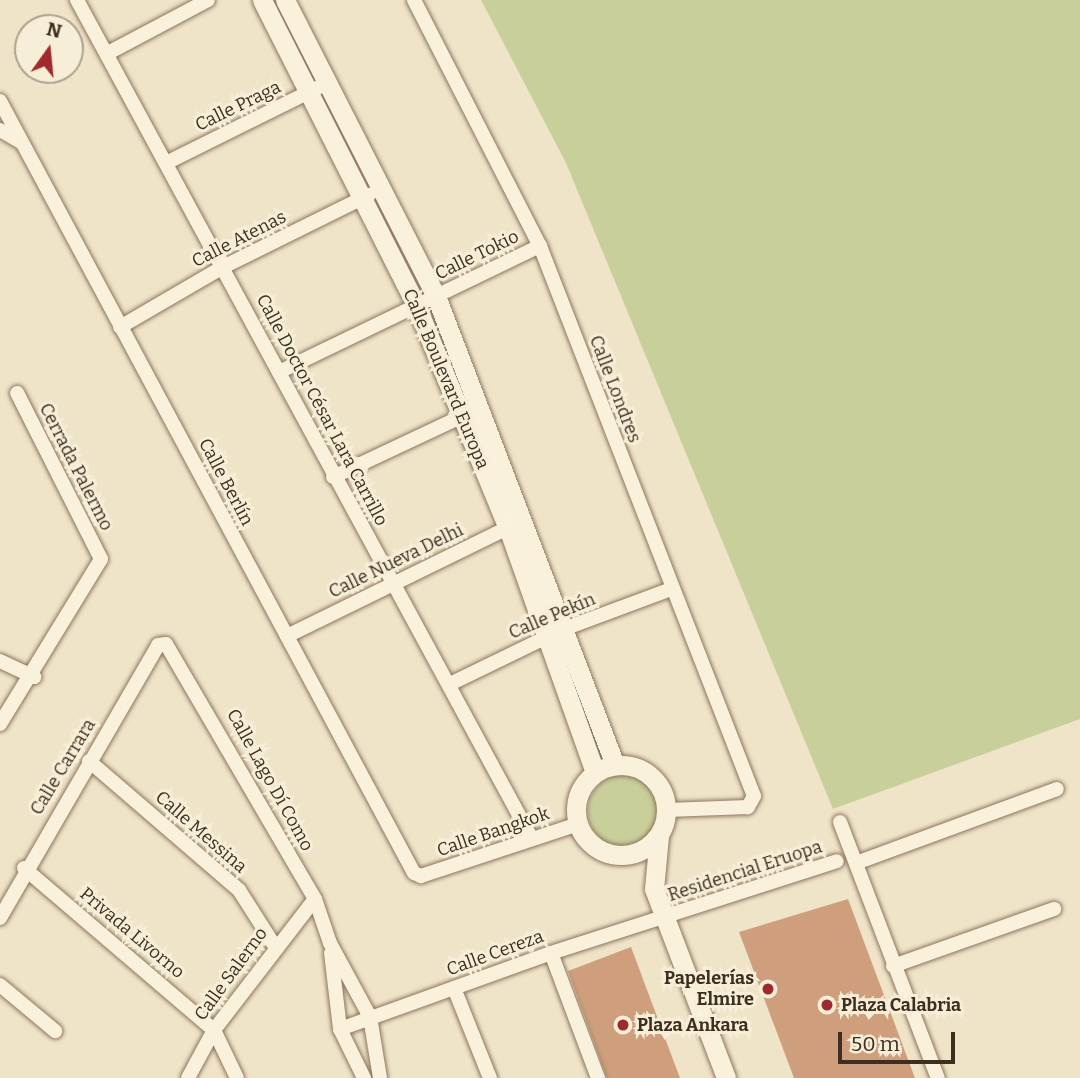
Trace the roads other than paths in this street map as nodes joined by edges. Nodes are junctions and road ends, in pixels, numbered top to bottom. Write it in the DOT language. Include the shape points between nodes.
graph roads {
  1 [pos="77,0"];
  2 [pos="208,0"];
  3 [pos="262,0"];
  4 [pos="285,0"];
  5 [pos="414,0"];
  6 [pos="108,53"];
  7 [pos="317,88"];
  8 [pos="0,101"];
  9 [pos="0,131"];
  10 [pos="22,143"];
  11 [pos="168,162"];
  12 [pos="371,194"];
  13 [pos="540,246"];
  14 [pos="223,267"];
  15 [pos="436,296"];
  16 [pos="416,305"];
  17 [pos="120,327"];
  18 [pos="279,372"];
  19 [pos="17,393"];
  20 [pos="471,412"];
  21 [pos="333,477"];
  22 [pos="515,525"];
  23 [pos="395,583"];
  24 [pos="671,589"];
  25 [pos="553,634"];
  26 [pos="287,636"];
  27 [pos="166,644"];
  28 [pos="0,661"];
  29 [pos="34,677"];
  30 [pos="450,684"];
  31 [pos="579,694"];
  32 [pos="0,724"];
  33 [pos="89,761"];
  34 [pos="615,765"];
  35 [pos="595,772"];
  36 [pos="1057,789"];
  37 [pos="667,810"];
  38 [pos="839,822"];
  39 [pos="578,824"];
  40 [pos="659,836"];
  41 [pos="532,839"];
  42 [pos="623,855"];
  43 [pos="837,861"];
  44 [pos="856,863"];
  45 [pos="24,867"];
  46 [pos="421,876"];
  47 [pos="654,889"];
  48 [pos="315,899"];
  49 [pos="1054,909"];
  50 [pos="0,918"];
  51 [pos="666,918"];
  52 [pos="330,943"];
  53 [pos="274,945"];
  54 [pos="551,953"];
  55 [pos="893,966"];
  56 [pos="0,985"];
  57 [pos="454,988"];
  58 [pos="370,1017"];
  59 [pos="340,1029"];
  60 [pos="214,1030"];
  61 [pos="55,1031"];
  62 [pos="188,1078"];
  63 [pos="237,1078"];
  64 [pos="365,1078"];
  65 [pos="380,1078"];
  66 [pos="490,1078"];
  67 [pos="597,1078"];
  68 [pos="726,1078"];
  69 [pos="938,1078"];
  1 -- 6 [label="street, Calle Doctor César Lara Carrillo"];
  2 -- 6 [label="street"];
  3 -- 7 [label="main road, Calle Boulevard Europa"];
  4 -- 7 [label="main road, Calle Boulevard Europa"];
  5 -- 13 [label="street, Calle Londres"];
  6 -- 11 [label="street, Calle Doctor César Lara Carrillo"];
  7 -- 11 [label="street, Calle Praga"];
  7 -- 12 [label="main road, Calle Boulevard Europa"];
  8 -- 10 [label="street, Calle Berlín"];
  9 -- 10 [label="street"];
  10 -- 17 [label="street, Calle Berlín"];
  11 -- 14 [label="street, Calle Doctor César Lara Carrillo"];
  12 -- 14 [label="street, Calle Atenas"];
  12 -- 15 [label="main road, Calle Boulevard Europa"];
  12 -- 16 [label="main road, Calle Boulevard Europa"];
  13 -- 15 [label="street, Calle Tokio"];
  13 -- 24 [label="street, Calle Londres"];
  14 -- 17 [label="street, Calle Atenas"];
  14 -- 18 [label="street, Calle Doctor César Lara Carrillo"];
  15 -- 16 [label="street, Calle Tokio"];
  15 -- 20 [label="main road, Calle Boulevard Europa"];
  16 -- 18 [label="street, Calle Tokio"];
  16 -- 20 [label="main road, Calle Boulevard Europa"];
  17 -- 26 [label="street, Calle Berlín"];
  18 -- 21 [label="street, Calle Doctor César Lara Carrillo"];
  19 -- 29 [label="street, Cerrada Palermo" via="101,559"];
  20 -- 21 [label="street"];
  20 -- 22 [label="main road, Calle Boulevard Europa"];
  21 -- 23 [label="street, Calle Doctor César Lara Carrillo"];
  22 -- 23 [label="street, Calle Nueva Delhi"];
  22 -- 25 [label="main road, Calle Boulevard Europa"];
  23 -- 26 [label="street, Calle Nueva Delhi"];
  23 -- 30 [label="street, Calle Doctor César Lara Carrillo"];
  24 -- 25 [label="street, Calle Pekín"];
  24 -- 37 [label="street, Calle Londres" via="753,803"];
  25 -- 30 [label="street, Calle Pekín"];
  25 -- 31 [label="main road, Calle Boulevard Europa"];
  26 -- 46 [label="street, Calle Berlín" via="414,873"];
  27 -- 33 [label="street, Calle Carrara" via="158,645"];
  27 -- 48 [label="street, Calle Lago Dí Como"];
  28 -- 29 [label="street"];
  29 -- 32 [label="street"];
  30 -- 41 [label="street, Calle Doctor César Lara Carrillo"];
  31 -- 34 [label="main road, Calle Boulevard Europa"];
  31 -- 35 [label="main road, Calle Boulevard Europa"];
  33 -- 45 [label="street, Calle Carrara"];
  33 -- 53 [label="street, Calle Messina" via="239,890"];
  34 -- 35 [label="main road"];
  34 -- 37 [label="main road" via="631,765 657,782"];
  35 -- 39 [label="main road" via="578,795"];
  36 -- 44 [label="street"];
  37 -- 40 [label="main road"];
  38 -- 44 [label="street"];
  39 -- 41 [label="street, Calle Bangkok"];
  39 -- 42 [label="main road" via="595,847"];
  40 -- 42 [label="main road"];
  40 -- 47 [label="main road"];
  41 -- 46 [label="street, Calle Bangkok"];
  42 -- 47 [label="main road"];
  43 -- 51 [label="street, Residencial Eruopa"];
  44 -- 55 [label="street"];
  45 -- 50 [label="street, Calle Carrara"];
  45 -- 60 [label="street, Privada Livorno"];
  47 -- 51 [label="main road"];
  48 -- 52 [label="street, Calle Lago Dí Como"];
  48 -- 53 [label="street, Calle Salerno"];
  49 -- 55 [label="street"];
  51 -- 54 [label="street, Calle Cereza"];
  51 -- 68 [label="main road"];
  52 -- 58 [label="street, Calle Lago Dí Como"];
  52 -- 59 [label="street, Calle Lago Dí Como"];
  53 -- 60 [label="street, Calle Salerno"];
  54 -- 57 [label="street, Calle Cereza"];
  54 -- 67 [label="street"];
  55 -- 69 [label="street"];
  56 -- 61 [label="street"];
  57 -- 58 [label="street, Calle Cereza"];
  57 -- 66 [label="street"];
  58 -- 59 [label="street, Calle Cereza"];
  58 -- 65 [label="street, Calle Lago Dí Como"];
  59 -- 64 [label="street"];
  60 -- 62 [label="street, Calle Salerno"];
  60 -- 63 [label="street"];
}
